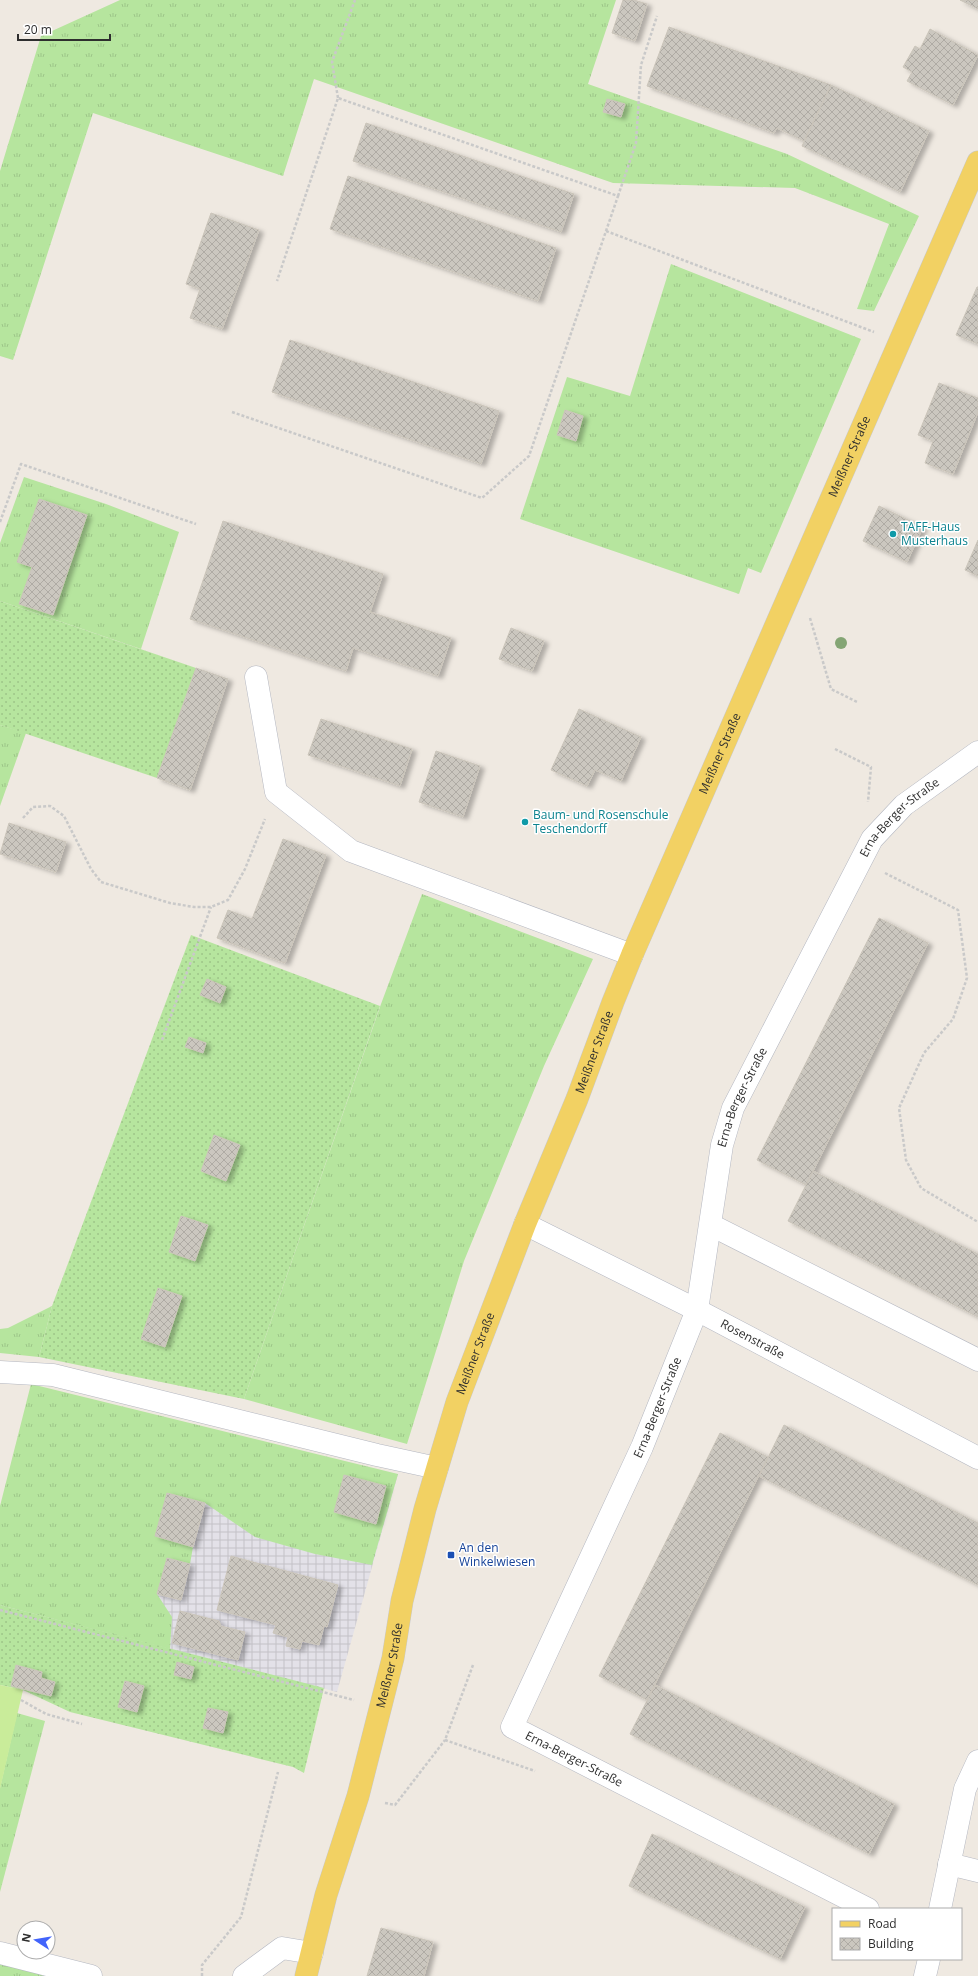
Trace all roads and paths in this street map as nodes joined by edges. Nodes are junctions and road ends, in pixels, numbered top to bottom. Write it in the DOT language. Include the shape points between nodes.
graph roads {
  1 [pos="355,0"];
  2 [pos="657,16"];
  3 [pos="338,98"];
  4 [pos="978,162"];
  5 [pos="618,196"];
  6 [pos="606,232"];
  7 [pos="277,281"];
  8 [pos="848,322"];
  9 [pos="232,412"];
  10 [pos="0,522"];
  11 [pos="196,524"];
  12 [pos="784,607"];
  13 [pos="256,677"];
  14 [pos="857,702"];
  15 [pos="835,749"];
  16 [pos="978,752"];
  17 [pos="276,792"];
  18 [pos="23,818"];
  19 [pos="872,839"];
  20 [pos="861,860"];
  21 [pos="211,907"];
  22 [pos="632,956"];
  23 [pos="162,1040"];
  24 [pos="978,1222"];
  25 [pos="525,1224"];
  26 [pos="711,1225"];
  27 [pos="697,1310"];
  28 [pos="978,1360"];
  29 [pos="0,1372"];
  30 [pos="978,1458"];
  31 [pos="437,1468"];
  32 [pos="0,1610"];
  33 [pos="473,1665"];
  34 [pos="21,1700"];
  35 [pos="380,1707"];
  36 [pos="82,1724"];
  37 [pos="445,1740"];
  38 [pos="978,1761"];
  39 [pos="278,1772"];
  40 [pos="539,1773"];
  41 [pos="358,1796"];
  42 [pos="949,1864"];
  43 [pos="978,1871"];
  44 [pos="866,1908"];
  45 [pos="940,1908"];
  46 [pos="0,1953"];
  47 [pos="312,1953"];
  48 [pos="929,1960"];
  49 [pos="91,1976"];
  50 [pos="202,1976"];
  51 [pos="244,1976"];
  52 [pos="306,1976"];
  53 [pos="925,1976"];
  1 -- 3 [label="path" via="332,62"];
  2 -- 5 [label="path" via="641,65 636,143"];
  3 -- 5 [label="path"];
  3 -- 7 [label="path"];
  4 -- 12 [label="main road, Meißner Straße"];
  5 -- 6 [label="path"];
  6 -- 8 [label="path"];
  6 -- 9 [label="path" via="529,456 482,498"];
  10 -- 11 [label="path" via="21,464"];
  12 -- 14 [label="path" via="810,618 830,689"];
  12 -- 22 [label="main road, Meißner Straße"];
  13 -- 17 [label="street"];
  15 -- 19 [label="path" via="871,767 866,824"];
  16 -- 19 [label="street, Erna-Berger-Straße" via="904,805"];
  17 -- 21 [label="path" via="245,869 228,900"];
  17 -- 22 [label="street" via="351,851"];
  18 -- 21 [label="path" via="33,806 50,806 64,816 91,869 101,882 170,903"];
  19 -- 20 [label="street, Erna-Berger-Straße"];
  20 -- 24 [label="path" via="958,910 968,978 953,1019 924,1053 900,1108 906,1160 921,1188"];
  20 -- 26 [label="street, Erna-Berger-Straße" via="733,1108 722,1145"];
  21 -- 23 [label="path"];
  22 -- 25 [label="main road, Meißner Straße"];
  25 -- 27 [label="street, Rosenstraße"];
  25 -- 31 [label="main road, Meißner Straße" via="460,1395"];
  26 -- 27 [label="street, Erna-Berger-Straße"];
  26 -- 28 [label="street"];
  27 -- 30 [label="street, Rosenstraße"];
  27 -- 44 [label="street, Erna-Berger-Straße" via="642,1447 512,1727"];
  29 -- 31 [label="street" via="53,1375 377,1456"];
  31 -- 35 [label="main road, Meißner Straße" via="402,1601 393,1658"];
  32 -- 35 [label="path"];
  33 -- 37 [label="path"];
  34 -- 36 [label="path" via="46,1714"];
  35 -- 41 [label="main road, Meißner Straße"];
  37 -- 40 [label="path"];
  37 -- 41 [label="path" via="395,1805"];
  38 -- 42 [label="street" via="965,1789"];
  39 -- 50 [label="path" via="241,1917 202,1965"];
  41 -- 47 [label="main road, Meißner Straße" via="326,1895"];
  42 -- 43 [label="street"];
  42 -- 45 [label="street"];
  46 -- 49 [label="street"];
  47 -- 51 [label="street" via="282,1948"];
  47 -- 52 [label="main road, Meißner Straße"];
  48 -- 53 [label="street"];
}
